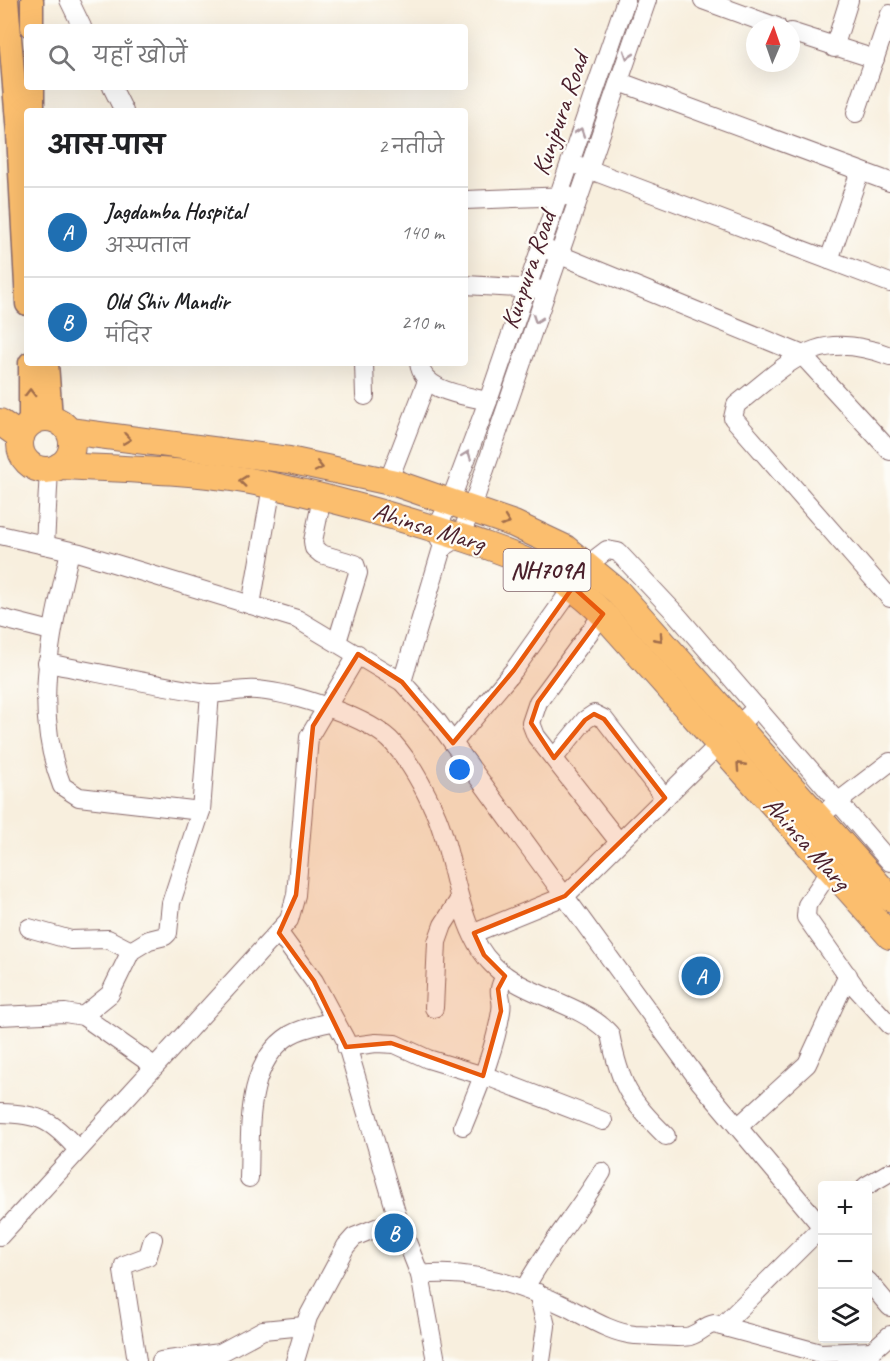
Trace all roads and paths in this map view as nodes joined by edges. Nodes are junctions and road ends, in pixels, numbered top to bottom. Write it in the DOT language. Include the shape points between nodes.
graph roads {
  1 [pos="7,0"];
  2 [pos="32,0"];
  3 [pos="69,0"];
  4 [pos="626,0"];
  5 [pos="647,0"];
  6 [pos="703,0"];
  7 [pos="849,0"];
  8 [pos="741,6"];
  9 [pos="890,14"];
  10 [pos="762,18"];
  11 [pos="33,24"];
  12 [pos="81,24"];
  13 [pos="800,35"];
  14 [pos="834,48"];
  15 [pos="875,59"];
  16 [pos="620,82"];
  17 [pos="33,90"];
  18 [pos="114,90"];
  19 [pos="33,108"];
  20 [pos="122,108"];
  21 [pos="856,113"];
  22 [pos="9,135"];
  23 [pos="570,162"];
  24 [pos="590,170"];
  25 [pos="860,171"];
  26 [pos="890,182"];
  27 [pos="559,196"];
  28 [pos="580,196"];
  29 [pos="468,200"];
  30 [pos="24,205"];
  31 [pos="541,248"];
  32 [pos="560,254"];
  33 [pos="830,260"];
  34 [pos="890,283"];
  35 [pos="468,285"];
  36 [pos="526,289"];
  37 [pos="548,289"];
  38 [pos="801,354"];
  39 [pos="890,356"];
  40 [pos="30,366"];
  41 [pos="46,366"];
  42 [pos="364,366"];
  43 [pos="419,366"];
  44 [pos="427,381"];
  45 [pos="365,396"];
  46 [pos="488,401"];
  47 [pos="28,432"];
  48 [pos="890,451"];
  49 [pos="54,468"];
  50 [pos="388,482"];
  51 [pos="272,486"];
  52 [pos="322,498"];
  53 [pos="460,506"];
  54 [pos="0,535"];
  55 [pos="446,538"];
  56 [pos="45,545"];
  57 [pos="70,551"];
  58 [pos="580,577"];
  59 [pos="890,598"];
  60 [pos="251,605"];
  61 [pos="603,614"];
  62 [pos="0,618"];
  63 [pos="51,631"];
  64 [pos="337,642"];
  65 [pos="358,654"];
  66 [pos="47,663"];
  67 [pos="402,681"];
  68 [pos="210,693"];
  69 [pos="326,706"];
  70 [pos="757,707"];
  71 [pos="728,735"];
  72 [pos="453,742"];
  73 [pos="554,758"];
  74 [pos="890,762"];
  75 [pos="665,798"];
  76 [pos="839,801"];
  77 [pos="201,811"];
  78 [pos="818,817"];
  79 [pos="620,842"];
  80 [pos="890,862"];
  81 [pos="831,869"];
  82 [pos="565,896"];
  83 [pos="890,898"];
  84 [pos="459,900"];
  85 [pos="29,928"];
  86 [pos="279,933"];
  87 [pos="474,933"];
  88 [pos="890,936"];
  89 [pos="131,951"];
  90 [pos="848,975"];
  91 [pos="505,976"];
  92 [pos="434,1008"];
  93 [pos="0,1016"];
  94 [pos="83,1016"];
  95 [pos="335,1021"];
  96 [pos="890,1025"];
  97 [pos="346,1047"];
  98 [pos="154,1066"];
  99 [pos="483,1076"];
  100 [pos="0,1113"];
  101 [pos="603,1121"];
  102 [pos="464,1126"];
  103 [pos="738,1127"];
  104 [pos="666,1136"];
  105 [pos="78,1150"];
  106 [pos="602,1172"];
  107 [pos="890,1172"];
  108 [pos="249,1178"];
  109 [pos="872,1182"];
  110 [pos="818,1217"];
  111 [pos="398,1219"];
  112 [pos="818,1221"];
  113 [pos="0,1236"];
  114 [pos="153,1239"];
  115 [pos="420,1275"];
  116 [pos="872,1287"];
  117 [pos="531,1291"];
  118 [pos="890,1307"];
  119 [pos="304,1326"];
  120 [pos="722,1326"];
  121 [pos="890,1335"];
  122 [pos="870,1356"];
  123 [pos="817,1357"];
  124 [pos="137,1361"];
  125 [pos="161,1361"];
  126 [pos="295,1361"];
  127 [pos="436,1361"];
  128 [pos="541,1361"];
  1 -- 22 [label="main road"];
  2 -- 11 [label="main road"];
  3 -- 12 [label="street"];
  23 -- 4 [label="street, Kunjpura Road, one-way"];
  5 -- 16 [label="street, Kunpura Road, one-way"];
  6 -- 8 [label="street"];
  7 -- 14 [label="street"];
  8 -- 10 [label="street"];
  9 -- 15 [label="street"];
  13 -- 14 [label="street"];
  14 -- 15 [label="street"];
  15 -- 21 [label="street"];
  16 -- 24 [label="street, Kunpura Road"];
  16 -- 25 [label="street"];
  17 -- 19 [label="main road"];
  18 -- 20 [label="street"];
  22 -- 30 [label="main road"];
  23 -- 24 [label="street"];
  23 -- 27 [label="street, Kunjpura Road"];
  24 -- 28 [label="street, Kunpura Road"];
  24 -- 33 [label="street"];
  25 -- 26 [label="street"];
  25 -- 33 [label="street"];
  27 -- 28 [label="street"];
  27 -- 29 [label="street"];
  27 -- 31 [label="street, Kunjpura Road"];
  28 -- 32 [label="street, Kunpura Road"];
  31 -- 32 [label="street"];
  31 -- 36 [label="street, Kunjpura Road"];
  32 -- 37 [label="street, Kunpura Road"];
  32 -- 38 [label="street"];
  33 -- 34 [label="street"];
  35 -- 36 [label="street"];
  36 -- 37 [label="street"];
  36 -- 46 [label="street, Kunjpura Road"];
  37 -- 53 [label="street, Kunpura Road, one-way"];
  38 -- 39 [label="street" via="855,345"];
  38 -- 48 [label="street"];
  38 -- 59 [label="street" via="736,405 734,418"];
  47 -- 40 [label="main road, one-way"];
  41 -- 47 [label="main road"];
  42 -- 45 [label="street"];
  43 -- 44 [label="street"];
  44 -- 46 [label="street"];
  44 -- 50 [label="street"];
  53 -- 46 [label="street, Kunjpura Road, one-way"];
  47 -- 49 [label="highway, NH709A" via="29,464"];
  47 -- 49 [label="highway" via="71,451"];
  47 -- 50 [label="highway, Ahinsa Marg / NH709A, one-way" via="289,460"];
  51 -- 49 [label="highway, Ahinsa Marg / NH709A, one-way" via="130,469"];
  49 -- 56 [label="street"];
  50 -- 53 [label="highway, Ahinsa Marg / NH709A"];
  51 -- 52 [label="highway, Ahinsa Marg / NH709A"];
  51 -- 60 [label="street"];
  52 -- 55 [label="highway, Ahinsa Marg / NH709A" via="368,508"];
  52 -- 64 [label="street" via="314,548 321,554 355,564 358,573"];
  53 -- 55 [label="street, Kunpura Road"];
  53 -- 55 [label="street, Kunjpura Road"];
  53 -- 58 [label="highway, Ahinsa Marg / NH709A, one-way" via="514,524 564,548"];
  54 -- 56 [label="street"];
  55 -- 58 [label="highway, Ahinsa Marg / NH709A" via="499,549 549,571"];
  55 -- 67 [label="street"];
  56 -- 57 [label="street"];
  57 -- 60 [label="street"];
  57 -- 63 [label="street"];
  58 -- 61 [label="highway, Ahinsa Marg / NH709A"];
  58 -- 70 [label="street" via="607,550 618,552"];
  58 -- 71 [label="highway, Ahinsa Marg / NH709A, one-way" via="617,591"];
  58 -- 72 [label="street" via="514,670"];
  60 -- 64 [label="street" via="297,619"];
  61 -- 71 [label="highway, Ahinsa Marg / NH709A"];
  61 -- 73 [label="street" via="532,713 536,736"];
  62 -- 63 [label="street"];
  63 -- 66 [label="street"];
  64 -- 65 [label="street"];
  65 -- 67 [label="street"];
  65 -- 69 [label="street"];
  66 -- 68 [label="street"];
  66 -- 77 [label="street" via="46,722 62,786 79,797"];
  67 -- 72 [label="street"];
  68 -- 69 [label="street" via="255,689"];
  68 -- 77 [label="street"];
  69 -- 84 [label="street" via="394,744 441,823"];
  69 -- 86 [label="street" via="309,737 296,895 289,920"];
  70 -- 71 [label="street"];
  70 -- 76 [label="street"];
  71 -- 75 [label="street"];
  71 -- 78 [label="highway, Ahinsa Marg / NH709A"];
  81 -- 71 [label="highway, Ahinsa Marg / NH709A, one-way"];
  72 -- 82 [label="street"];
  73 -- 75 [label="street" via="594,714 604,719"];
  73 -- 79 [label="street"];
  74 -- 76 [label="street"];
  75 -- 79 [label="street"];
  76 -- 78 [label="street"];
  76 -- 80 [label="street"];
  77 -- 89 [label="street" via="171,903 168,933"];
  78 -- 83 [label="highway, Ahinsa Marg / NH709A"];
  79 -- 82 [label="street"];
  81 -- 88 [label="highway, Ahinsa Marg / NH709A"];
  81 -- 90 [label="street" via="805,910"];
  82 -- 87 [label="street"];
  82 -- 103 [label="street" via="700,1082"];
  84 -- 87 [label="street"];
  84 -- 92 [label="street" via="437,942"];
  85 -- 89 [label="street" via="71,940 108,939"];
  86 -- 95 [label="street" via="314,981"];
  86 -- 98 [label="street"];
  87 -- 91 [label="street" via="484,955"];
  89 -- 94 [label="street" via="110,994"];
  90 -- 96 [label="street"];
  90 -- 103 [label="street" via="807,1064"];
  91 -- 99 [label="street" via="498,989 501,1011"];
  91 -- 104 [label="street" via="606,1030 622,1085"];
  93 -- 94 [label="street"];
  94 -- 98 [label="street"];
  95 -- 97 [label="street"];
  95 -- 108 [label="street" via="288,1036 263,1069 253,1096"];
  97 -- 99 [label="street" via="391,1043"];
  97 -- 111 [label="street"];
  98 -- 105 [label="street"];
  99 -- 101 [label="street"];
  99 -- 102 [label="street"];
  100 -- 105 [label="street" via="40,1117"];
  103 -- 110 [label="street"];
  105 -- 113 [label="street"];
  106 -- 117 [label="street" via="539,1260"];
  107 -- 109 [label="street"];
  111 -- 115 [label="street"];
  111 -- 119 [label="street" via="354,1237 346,1246"];
  112 -- 120 [label="street"];
  114 -- 124 [label="street" via="148,1256 129,1261 123,1270"];
  115 -- 117 [label="street" via="446,1272"];
  115 -- 127 [label="street"];
  116 -- 118 [label="street"];
  117 -- 120 [label="street" via="610,1328 636,1335 684,1338 706,1326"];
  117 -- 128 [label="street" via="546,1326"];
  119 -- 125 [label="street" via="263,1330 220,1353"];
  119 -- 126 [label="street"];
  120 -- 123 [label="street"];
  121 -- 122 [label="street"];
  122 -- 123 [label="street"];
}
